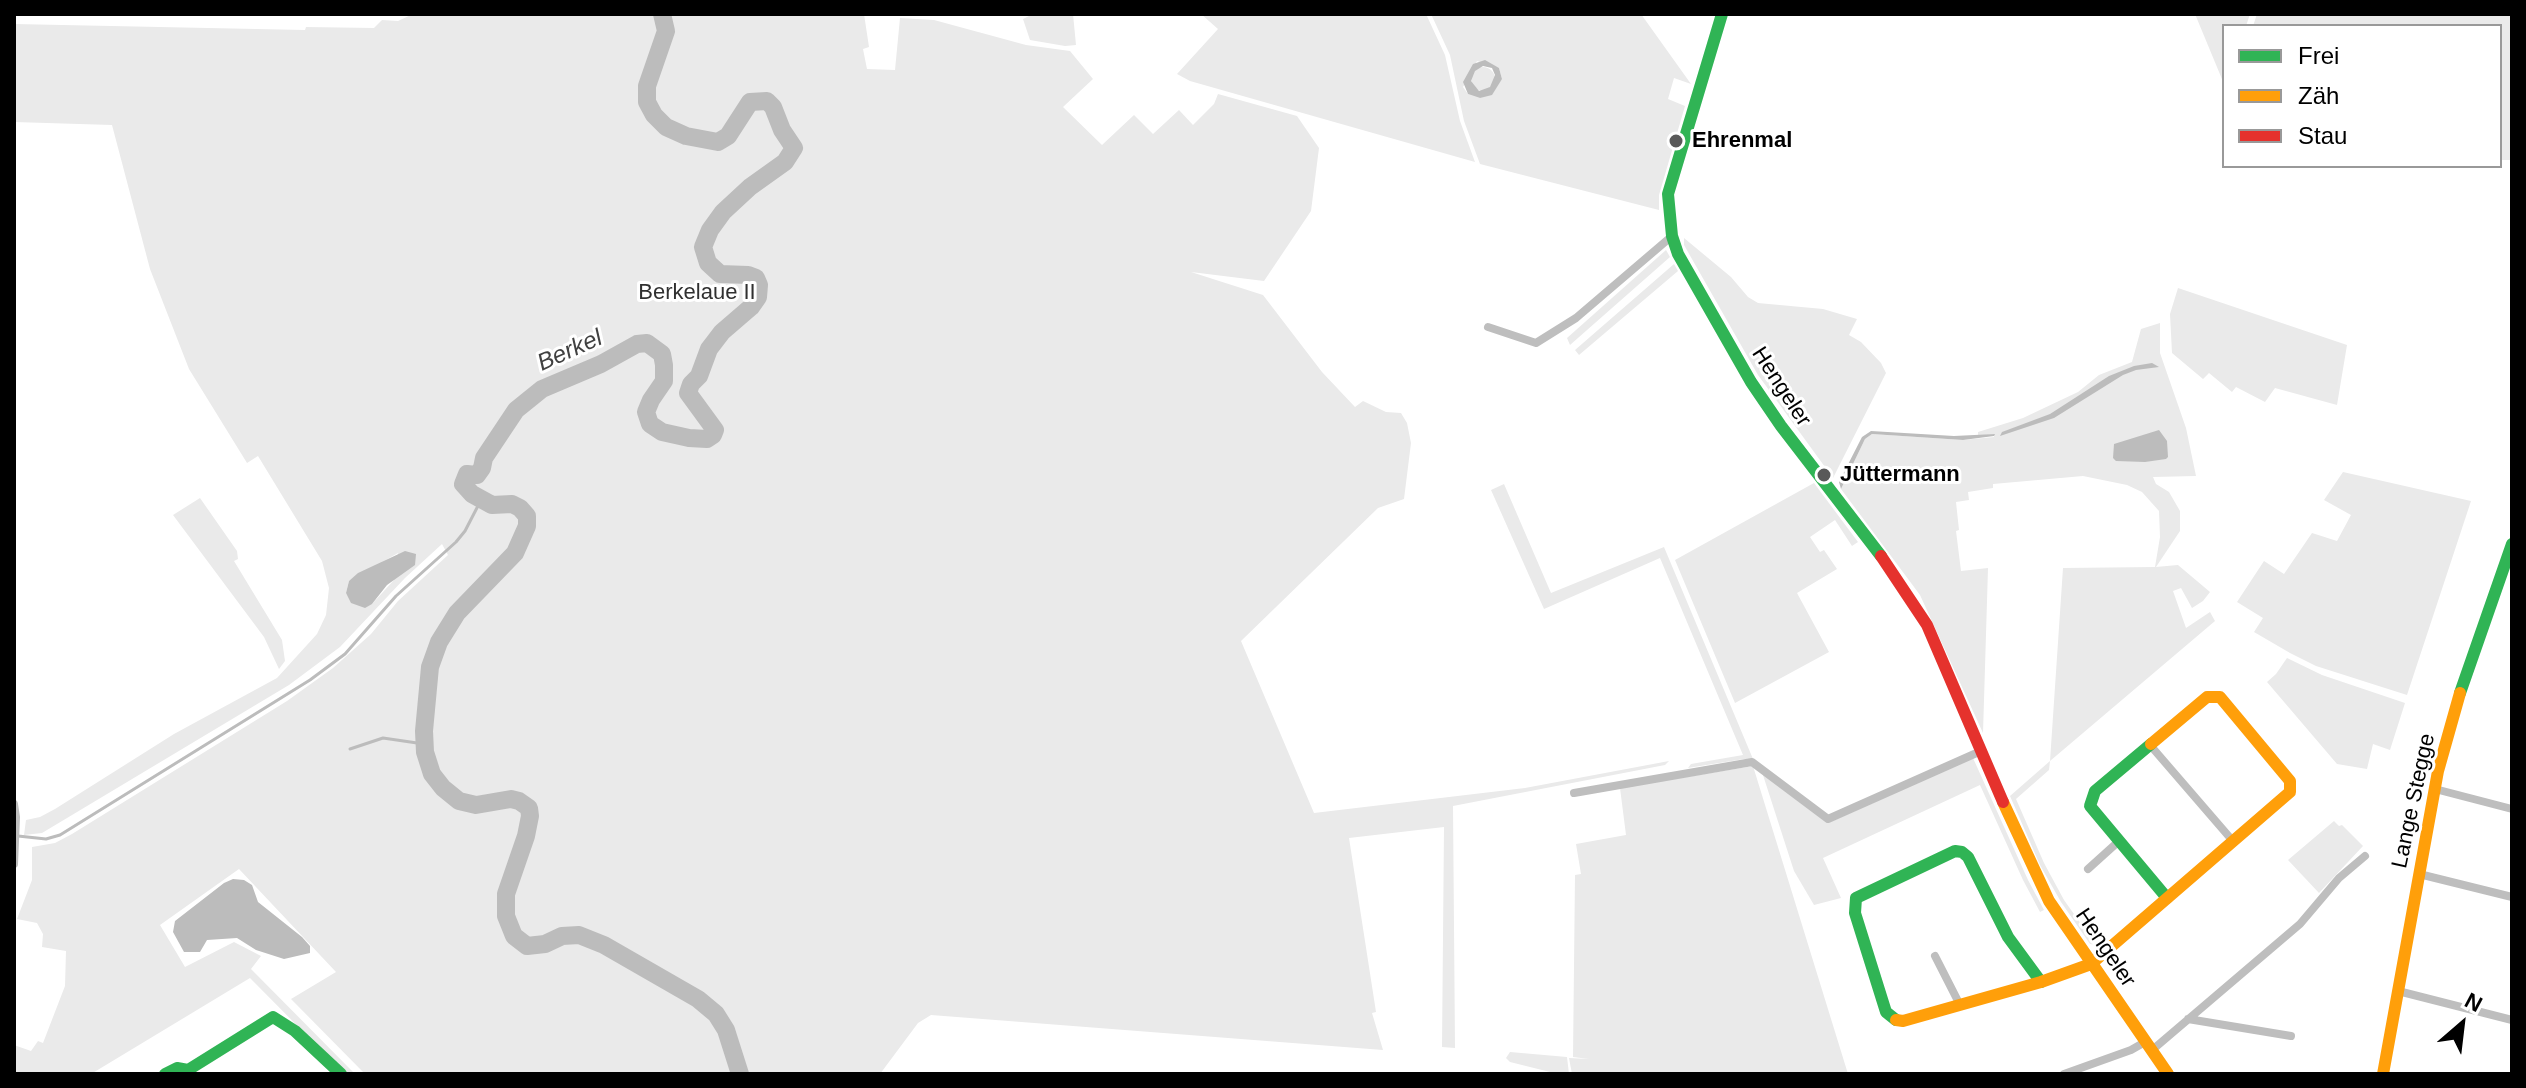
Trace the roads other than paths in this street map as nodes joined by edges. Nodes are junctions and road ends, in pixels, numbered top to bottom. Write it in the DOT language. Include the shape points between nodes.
graph roads {
  1 [pos="1722,14"];
  2 [pos="1672,236"];
  3 [pos="1488,327"];
  4 [pos="2511,549"];
  5 [pos="2150,745"];
  6 [pos="1981,751"];
  7 [pos="2435,789"];
  8 [pos="1574,793"];
  9 [pos="14,804"];
  10 [pos="2511,806"];
  11 [pos="2232,840"];
  12 [pos="2119,841"];
  13 [pos="2365,856"];
  14 [pos="14,864"];
  15 [pos="2088,869"];
  16 [pos="2419,874"];
  17 [pos="2512,897"];
  18 [pos="2167,898"];
  19 [pos="1935,956"];
  20 [pos="2091,964"];
  21 [pos="2041,982"];
  22 [pos="2398,991"];
  23 [pos="1960,1005"];
  24 [pos="2188,1019"];
  25 [pos="2512,1020"];
  26 [pos="2291,1036"];
  27 [pos="2148,1046"];
  28 [pos="189,1072"];
  29 [pos="165,1074"];
  30 [pos="341,1074"];
  31 [pos="2064,1074"];
  32 [pos="2168,1074"];
  33 [pos="2383,1074"];
  1 -- 2 [label="street, Hengeler" via="1668,194"];
  2 -- 3 [label="street" via="1576,318 1536,343"];
  2 -- 6 [label="street, Hengeler" via="1759,393 1927,625"];
  4 -- 7 [label="street, Lange Stegge" via="2453,715"];
  5 -- 11 [label="street"];
  5 -- 11 [label="street" via="2207,697 2220,697 2290,781 2290,792"];
  5 -- 12 [label="street" via="2095,791 2090,806"];
  6 -- 8 [label="street" via="1828,819 1752,762"];
  6 -- 20 [label="street, Hengeler" via="2049,901"];
  7 -- 10 [label="street"];
  7 -- 16 [label="street, Lange Stegge"];
  9 -- 14 [label="street"];
  11 -- 18 [label="street"];
  12 -- 15 [label="street"];
  12 -- 18 [label="street"];
  13 -- 24 [label="street" via="2300,924"];
  16 -- 17 [label="street"];
  16 -- 22 [label="street, Lange Stegge"];
  18 -- 20 [label="street"];
  19 -- 23 [label="street"];
  20 -- 21 [label="street"];
  20 -- 27 [label="street, Hengeler"];
  21 -- 23 [label="street"];
  21 -- 23 [label="street" via="2008,937 1968,857 1955,851 1865,892 1856,898 1855,913 1889,1017 1903,1021"];
  22 -- 25 [label="street"];
  22 -- 33 [label="street, Lange Stegge"];
  24 -- 26 [label="street"];
  24 -- 27 [label="street"];
  27 -- 31 [label="street"];
  27 -- 32 [label="street, Hengeler"];
  28 -- 29 [label="street" via="177,1068"];
  28 -- 30 [label="street" via="273,1017"];
}
